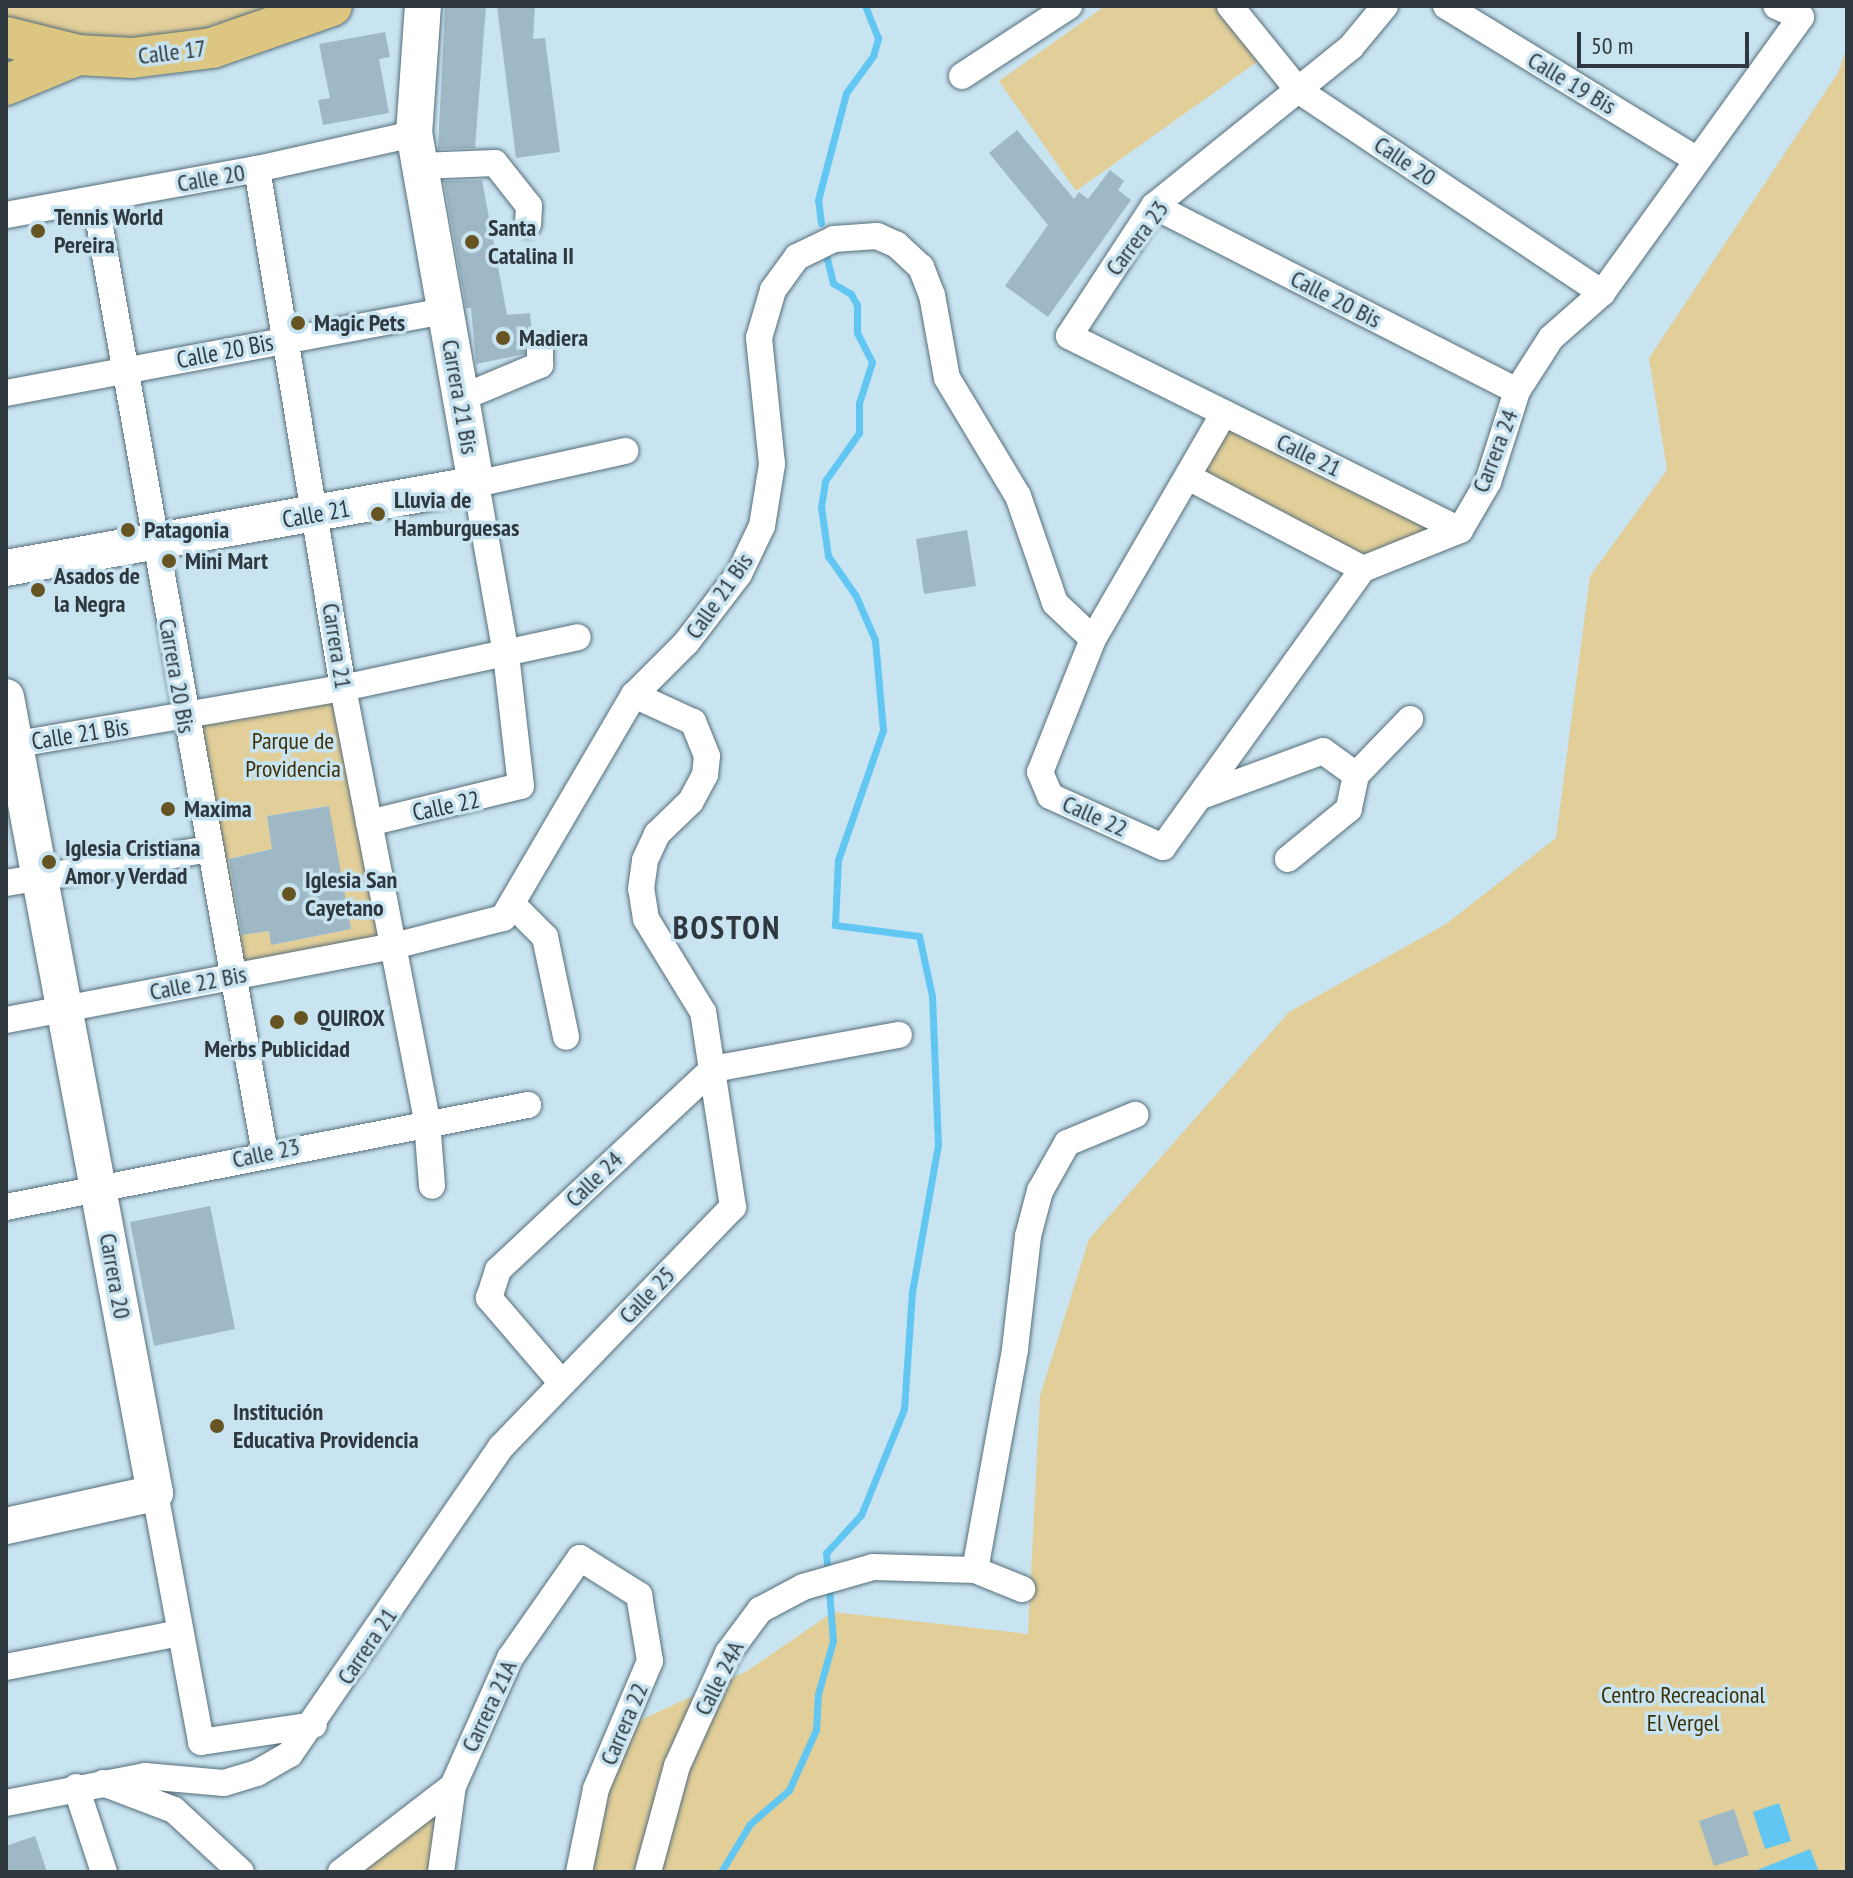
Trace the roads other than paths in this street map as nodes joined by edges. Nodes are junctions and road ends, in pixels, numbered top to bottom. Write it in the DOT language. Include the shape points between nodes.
graph roads {
  1 [pos="332,6"];
  2 [pos="423,6"];
  3 [pos="1069,6"];
  4 [pos="1230,6"];
  5 [pos="1385,6"];
  6 [pos="1446,6"];
  7 [pos="1776,6"];
  8 [pos="6,37"];
  9 [pos="78,55"];
  10 [pos="962,76"];
  11 [pos="6,85"];
  12 [pos="1298,90"];
  13 [pos="417,150"];
  14 [pos="1697,160"];
  15 [pos="257,169"];
  16 [pos="95,199"];
  17 [pos="1154,206"];
  18 [pos="6,215"];
  19 [pos="528,224"];
  20 [pos="1602,293"];
  21 [pos="445,311"];
  22 [pos="286,339"];
  23 [pos="540,347"];
  24 [pos="124,372"];
  25 [pos="1517,391"];
  26 [pos="6,393"];
  27 [pos="461,398"];
  28 [pos="1224,413"];
  29 [pos="625,451"];
  30 [pos="1190,478"];
  31 [pos="476,484"];
  32 [pos="317,514"];
  33 [pos="1460,530"];
  34 [pos="154,542"];
  35 [pos="6,568"];
  36 [pos="1363,569"];
  37 [pos="578,637"];
  38 [pos="1093,639"];
  39 [pos="506,654"];
  40 [pos="343,688"];
  41 [pos="634,695"];
  42 [pos="6,697"];
  43 [pos="184,718"];
  44 [pos="1410,719"];
  45 [pos="10,745"];
  46 [pos="1356,775"];
  47 [pos="521,786"];
  48 [pos="1204,795"];
  49 [pos="369,823"];
  50 [pos="209,849"];
  51 [pos="1288,859"];
  52 [pos="23,879"];
  53 [pos="514,906"];
  54 [pos="390,947"];
  55 [pos="231,977"];
  56 [pos="64,1008"];
  57 [pos="6,1020"];
  58 [pos="899,1035"];
  59 [pos="566,1037"];
  60 [pos="713,1069"];
  61 [pos="528,1105"];
  62 [pos="1135,1115"];
  63 [pos="427,1121"];
  64 [pos="265,1153"];
  65 [pos="432,1186"];
  66 [pos="99,1189"];
  67 [pos="6,1207"];
  68 [pos="561,1382"];
  69 [pos="155,1493"];
  70 [pos="6,1526"];
  71 [pos="580,1558"];
  72 [pos="975,1570"];
  73 [pos="1022,1589"];
  74 [pos="180,1633"];
  75 [pos="6,1667"];
  76 [pos="314,1725"];
  77 [pos="103,1783"];
  78 [pos="453,1786"];
  79 [pos="76,1787"];
  80 [pos="6,1803"];
  81 [pos="104,1872"];
  82 [pos="241,1872"];
  83 [pos="341,1872"];
  84 [pos="441,1872"];
  85 [pos="579,1872"];
  86 [pos="648,1872"];
  1 -- 9 [label="main road, Calle 17" via="212,48 132,58"];
  2 -- 13 [label="street, Carrera 21 Bis"];
  3 -- 10 [label="street"];
  4 -- 12 [label="street, Calle 20"];
  5 -- 12 [label="street, Carrera 23" via="1351,47"];
  6 -- 14 [label="street, Calle 19 Bis"];
  7 -- 14 [label="street, Carrera 24" via="1801,17"];
  8 -- 9 [label="main road, Calle 17"];
  9 -- 11 [label="main road"];
  12 -- 17 [label="street, Carrera 23"];
  12 -- 20 [label="street, Calle 20"];
  13 -- 15 [label="street, Calle 20"];
  13 -- 19 [label="street, Calle 20" via="495,163 529,206"];
  13 -- 21 [label="street, Carrera 21 Bis"];
  14 -- 20 [label="street, Carrera 24"];
  15 -- 16 [label="street, Calle 20"];
  15 -- 22 [label="street, Carrera 21"];
  16 -- 18 [label="street, Calle 20"];
  16 -- 24 [label="street, Carrera 20 Bis"];
  17 -- 25 [label="street, Calle 20 Bis"];
  17 -- 28 [label="street, Carrera 23" via="1069,336"];
  20 -- 25 [label="street, Carrera 24" via="1551,338"];
  21 -- 22 [label="street, Calle 20 Bis"];
  21 -- 27 [label="street, Carrera 21 Bis"];
  22 -- 24 [label="street, Calle 20 Bis"];
  22 -- 32 [label="street, Carrera 21"];
  23 -- 27 [label="street" via="540,365"];
  24 -- 26 [label="street, Calle 20 Bis"];
  24 -- 34 [label="street, Carrera 20 Bis"];
  25 -- 33 [label="street, Carrera 24" via="1488,482"];
  27 -- 31 [label="street, Carrera 21 Bis"];
  28 -- 30 [label="street"];
  28 -- 33 [label="street, Calle 21"];
  29 -- 31 [label="street, Calle 21"];
  30 -- 36 [label="street"];
  30 -- 38 [label="street"];
  31 -- 32 [label="street, Calle 21"];
  31 -- 39 [label="street, Carrera 21 Bis"];
  32 -- 34 [label="street, Calle 21"];
  32 -- 40 [label="street, Carrera 21"];
  33 -- 36 [label="street"];
  34 -- 35 [label="street, Calle 21"];
  34 -- 43 [label="street, Carrera 20 Bis"];
  36 -- 48 [label="street"];
  37 -- 39 [label="street, Calle 21 Bis"];
  38 -- 41 [label="street, Calle 21 Bis" via="1055,603 1018,496 947,378 932,295 921,267 897,245 877,236 834,239 797,257 779,278 762,321 760,371 772,464 768,505 748,559 686,643"];
  38 -- 48 [label="street, Calle 22" via="1040,772 1050,796 1163,847"];
  39 -- 40 [label="street, Calle 21 Bis"];
  39 -- 47 [label="street, Carrera 21 Bis"];
  40 -- 43 [label="street, Calle 21 Bis"];
  40 -- 49 [label="street, Carrera 21"];
  41 -- 53 [label="street, Calle 21 Bis"];
  41 -- 60 [label="street" via="693,722 707,756 705,775 691,801 657,834 645,860 641,889 646,919 703,1012"];
  42 -- 45 [label="street, Carrera 20"];
  43 -- 45 [label="street, Calle 21 Bis"];
  43 -- 50 [label="street, Carrera 20 Bis"];
  44 -- 46 [label="street"];
  45 -- 52 [label="street, Carrera 20"];
  46 -- 48 [label="street" via="1323,751"];
  46 -- 51 [label="street" via="1349,809"];
  47 -- 49 [label="street, Calle 22"];
  49 -- 54 [label="street, Carrera 21"];
  50 -- 52 [label="street"];
  50 -- 55 [label="street, Carrera 20 Bis"];
  52 -- 56 [label="street, Carrera 20"];
  53 -- 54 [label="street, Calle 22 Bis" via="485,926"];
  53 -- 59 [label="street" via="545,937"];
  54 -- 55 [label="street, Calle 22 Bis"];
  54 -- 63 [label="street, Carrera 21"];
  55 -- 56 [label="street, Calle 22 Bis"];
  55 -- 64 [label="street, Carrera 20 Bis"];
  56 -- 57 [label="street, Calle 22 Bis"];
  56 -- 66 [label="street, Carrera 20"];
  58 -- 60 [label="street"];
  60 -- 68 [label="street, Calle 25" via="733,1207"];
  60 -- 68 [label="street, Calle 24" via="498,1270 489,1298"];
  61 -- 63 [label="street, Calle 23"];
  62 -- 72 [label="street" via="1067,1143 1040,1191 1028,1236 1015,1349"];
  63 -- 64 [label="street, Calle 23"];
  63 -- 65 [label="street, Carrera 21"];
  64 -- 66 [label="street, Calle 23"];
  66 -- 67 [label="street, Calle 23"];
  66 -- 69 [label="street, Carrera 20"];
  68 -- 76 [label="street, Carrera 21" via="501,1447"];
  69 -- 70 [label="street"];
  69 -- 74 [label="street, Carrera 20"];
  71 -- 78 [label="street, Carrera 21A" via="510,1658"];
  71 -- 85 [label="street, Carrera 22" via="639,1595 650,1661 596,1789"];
  72 -- 73 [label="street"];
  72 -- 86 [label="street, Calle 24A" via="873,1567 803,1587 760,1610 728,1653 677,1766"];
  74 -- 75 [label="street"];
  74 -- 76 [label="street, Carrera 20" via="201,1742"];
  76 -- 77 [label="street, Carrera 21" via="290,1754 257,1773 224,1783 145,1776"];
  77 -- 79 [label="street"];
  77 -- 82 [label="street" via="174,1810"];
  78 -- 83 [label="street"];
  78 -- 84 [label="street, Carrera 21A"];
  79 -- 80 [label="street"];
  79 -- 81 [label="street"];
}
